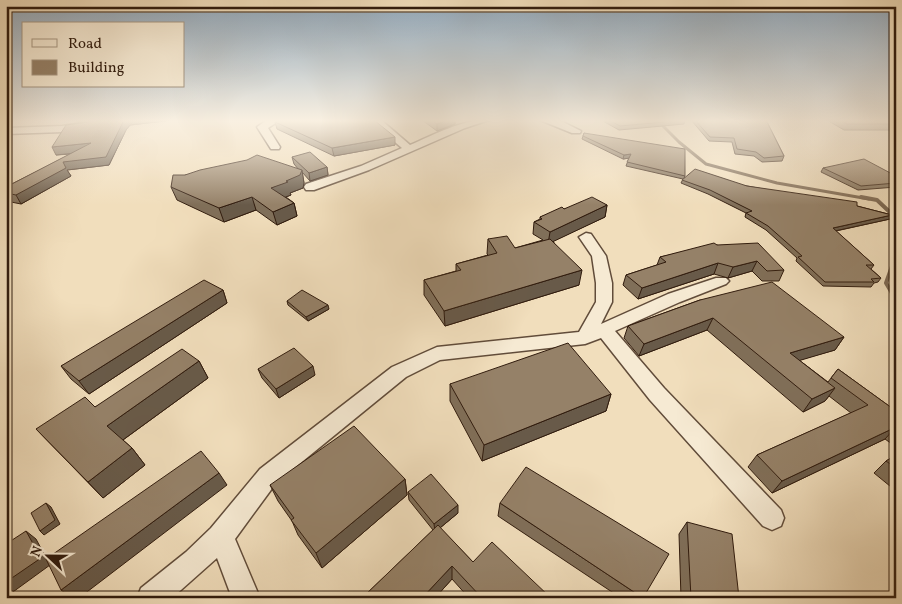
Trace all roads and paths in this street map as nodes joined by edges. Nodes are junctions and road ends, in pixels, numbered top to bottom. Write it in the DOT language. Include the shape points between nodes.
graph roads {
  1 [pos="408,148"];
  2 [pos="310,187"];
  3 [pos="586,237"];
  4 [pos="721,281"];
  5 [pos="604,330"];
  6 [pos="585,338"];
  7 [pos="772,518"];
  8 [pos="221,536"];
  9 [pos="151,598"];
  10 [pos="246,598"];
  1 -- 2 [label="street" via="365,168"];
  3 -- 6 [label="street" via="600,256 604,302"];
  4 -- 5 [label="street"];
  5 -- 6 [label="street"];
  5 -- 7 [label="street" via="657,394"];
  6 -- 8 [label="street" via="437,354 409,366 268,476 253,491"];
  8 -- 9 [label="street"];
  8 -- 10 [label="street"];
}
